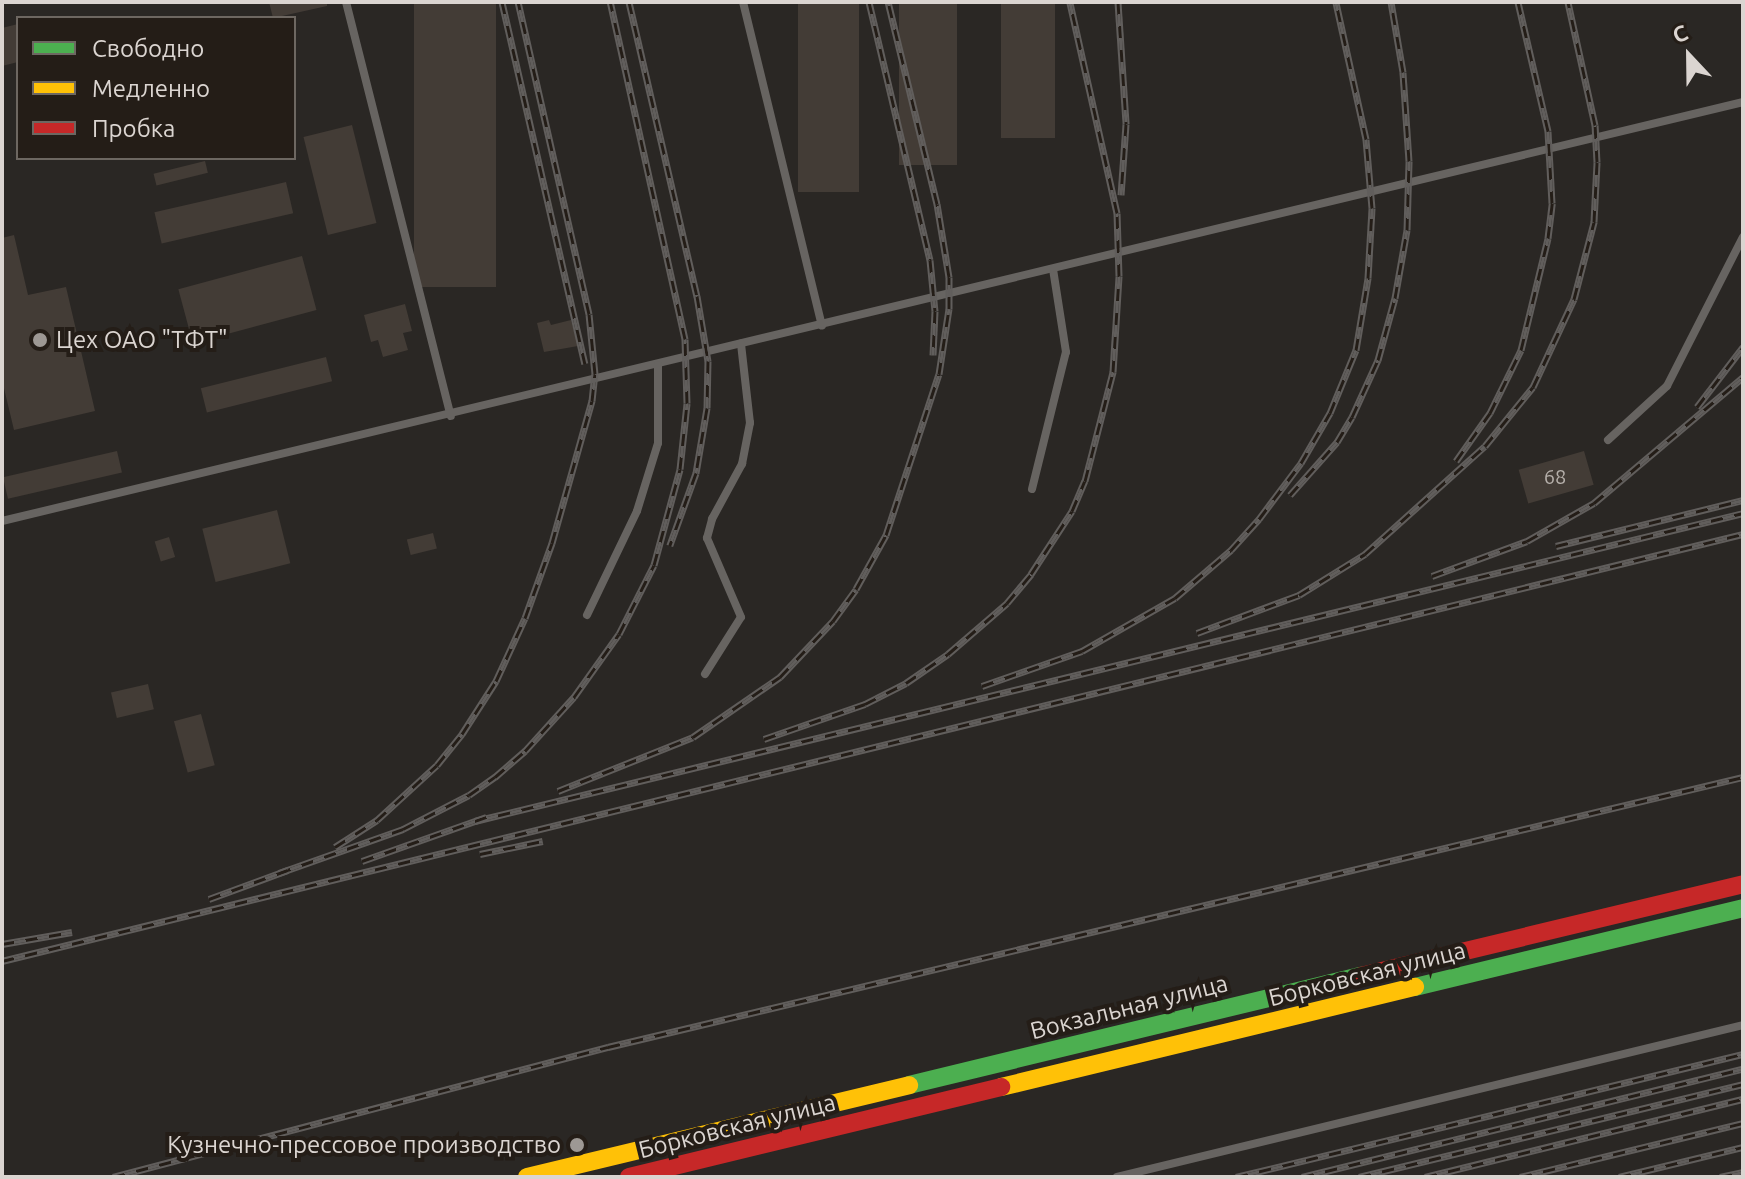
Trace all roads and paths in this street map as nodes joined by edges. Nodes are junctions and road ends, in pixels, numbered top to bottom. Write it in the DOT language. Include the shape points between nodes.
graph roads {
  1 [pos="346,2"];
  2 [pos="743,2"];
  3 [pos="1743,102"];
  4 [pos="1743,237"];
  5 [pos="1053,269"];
  6 [pos="822,325"];
  7 [pos="741,344"];
  8 [pos="658,365"];
  9 [pos="451,416"];
  10 [pos="1608,440"];
  11 [pos="1032,489"];
  12 [pos="2,521"];
  13 [pos="587,615"];
  14 [pos="705,674"];
  15 [pos="1743,884"];
  16 [pos="1743,908"];
  17 [pos="1743,1025"];
  18 [pos="527,1177"];
  19 [pos="629,1177"];
  20 [pos="1117,1177"];
  1 -- 9 [label="lane"];
  2 -- 6 [label="lane"];
  3 -- 5 [label="lane"];
  4 -- 10 [label="lane" via="1667,386"];
  5 -- 6 [label="lane"];
  5 -- 11 [label="lane" via="1066,352"];
  6 -- 7 [label="lane"];
  7 -- 8 [label="lane"];
  7 -- 14 [label="lane" via="750,423 742,464 707,538 741,617"];
  8 -- 9 [label="lane"];
  8 -- 13 [label="lane" via="658,443 637,511"];
  9 -- 12 [label="lane"];
  15 -- 18 [label="main road, Вокзальная улица"];
  16 -- 19 [label="main road, Борковская улица"];
  17 -- 20 [label="lane"];
}
